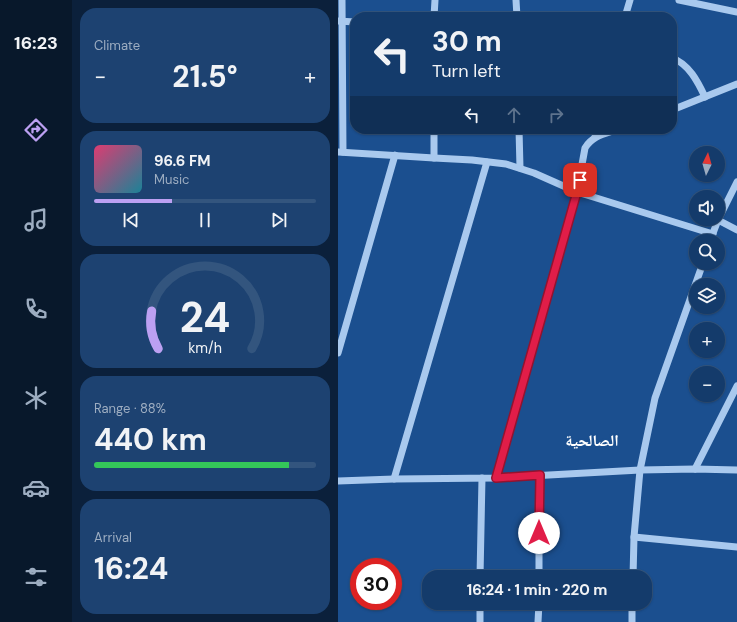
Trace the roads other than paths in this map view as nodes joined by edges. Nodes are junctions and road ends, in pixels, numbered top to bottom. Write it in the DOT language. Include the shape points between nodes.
graph roads {
  1 [pos="342,0"];
  2 [pos="435,0"];
  3 [pos="516,0"];
  4 [pos="630,0"];
  5 [pos="680,0"];
  6 [pos="434,12"];
  7 [pos="516,12"];
  8 [pos="627,12"];
  9 [pos="737,12"];
  10 [pos="340,21"];
  11 [pos="350,22"];
  12 [pos="677,60"];
  13 [pos="737,84"];
  14 [pos="705,97"];
  15 [pos="677,108"];
  16 [pos="434,134"];
  17 [pos="519,134"];
  18 [pos="596,134"];
  19 [pos="604,134"];
  20 [pos="595,137"];
  21 [pos="340,152"];
  22 [pos="395,155"];
  23 [pos="434,158"];
  24 [pos="487,162"];
  25 [pos="520,168"];
  26 [pos="737,182"];
  27 [pos="577,192"];
  28 [pos="725,206"];
  29 [pos="725,224"];
  30 [pos="737,230"];
  31 [pos="700,234"];
  32 [pos="701,270"];
  33 [pos="338,353"];
  34 [pos="737,386"];
  35 [pos="695,468"];
  36 [pos="640,470"];
  37 [pos="737,470"];
  38 [pos="540,475"];
  39 [pos="482,478"];
  40 [pos="496,478"];
  41 [pos="394,479"];
  42 [pos="338,481"];
  43 [pos="634,537"];
  44 [pos="737,547"];
  45 [pos="480,570"];
  46 [pos="539,570"];
  47 [pos="633,570"];
  48 [pos="480,610"];
  49 [pos="539,610"];
  50 [pos="632,610"];
  51 [pos="480,622"];
  52 [pos="538,622"];
  53 [pos="632,622"];
  1 -- 10 [label="street"];
  2 -- 6 [label="street"];
  3 -- 7 [label="street"];
  4 -- 8 [label="street"];
  5 -- 9 [label="street"];
  10 -- 11 [label="street"];
  10 -- 21 [label="street"];
  12 -- 14 [label="street" via="696,78"];
  13 -- 14 [label="street"];
  14 -- 15 [label="street"];
  16 -- 23 [label="street"];
  17 -- 25 [label="street"];
  18 -- 20 [label="street"];
  19 -- 20 [label="street"];
  20 -- 27 [label="street" via="585,148"];
  21 -- 22 [label="street"];
  22 -- 23 [label="street"];
  22 -- 33 [label="street"];
  23 -- 24 [label="street"];
  24 -- 25 [label="street"];
  24 -- 41 [label="street"];
  25 -- 27 [label="street"];
  26 -- 28 [label="street"];
  27 -- 31 [label="street"];
  27 -- 40 [label="street"];
  29 -- 30 [label="street"];
  32 -- 36 [label="street" via="655,398"];
  34 -- 35 [label="street"];
  35 -- 36 [label="street"];
  35 -- 37 [label="street"];
  36 -- 38 [label="street"];
  36 -- 43 [label="street"];
  38 -- 40 [label="street"];
  38 -- 46 [label="street"];
  39 -- 40 [label="street"];
  39 -- 41 [label="street"];
  39 -- 45 [label="street"];
  41 -- 42 [label="street"];
  43 -- 44 [label="street"];
  43 -- 47 [label="street"];
  48 -- 51 [label="street"];
  49 -- 52 [label="street"];
  50 -- 53 [label="street"];
}
